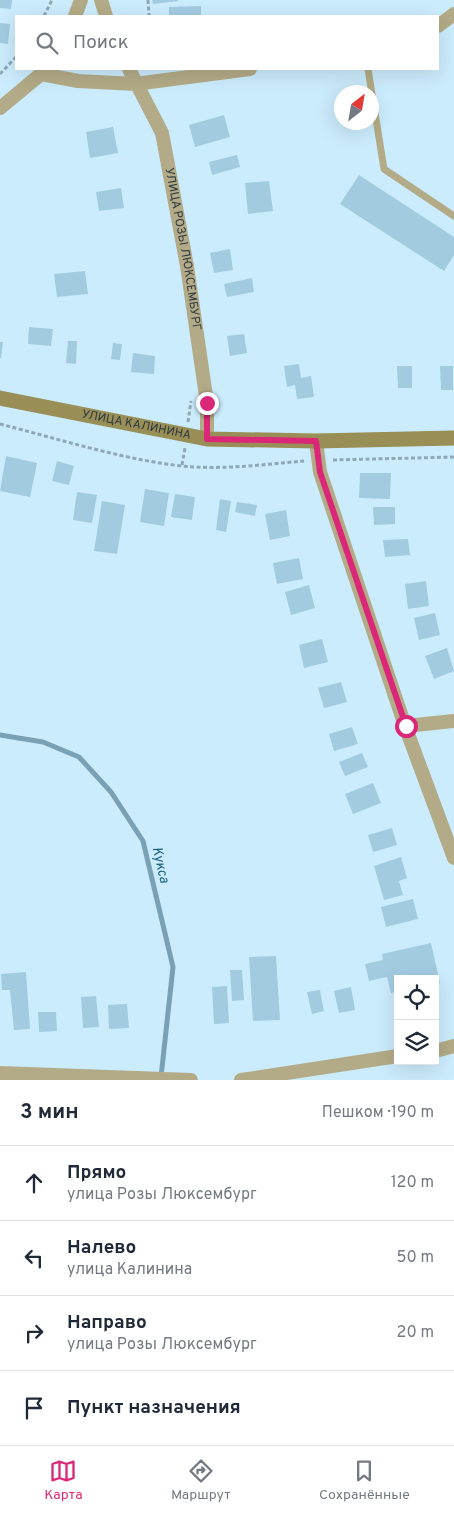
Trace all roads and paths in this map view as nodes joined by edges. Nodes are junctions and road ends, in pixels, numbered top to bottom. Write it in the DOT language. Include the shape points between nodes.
graph roads {
  1 [pos="52,0"];
  2 [pos="81,0"];
  3 [pos="101,0"];
  4 [pos="148,0"];
  5 [pos="454,14"];
  6 [pos="44,15"];
  7 [pos="75,15"];
  8 [pos="106,15"];
  9 [pos="149,15"];
  10 [pos="439,25"];
  11 [pos="15,57"];
  12 [pos="129,70"];
  13 [pos="242,70"];
  14 [pos="368,70"];
  15 [pos="43,71"];
  16 [pos="0,74"];
  17 [pos="135,84"];
  18 [pos="0,108"];
  19 [pos="454,216"];
  20 [pos="0,398"];
  21 [pos="454,438"];
  22 [pos="207,439"];
  23 [pos="316,441"];
  24 [pos="454,721"];
  25 [pos="406,726"];
  26 [pos="454,858"];
  27 [pos="454,1046"];
  28 [pos="439,1050"];
  29 [pos="394,1057"];
  30 [pos="0,1073"];
  31 [pos="180,1080"];
  32 [pos="191,1080"];
  33 [pos="241,1080"];
  1 -- 6 [label="path"];
  2 -- 7 [label="street"];
  3 -- 8 [label="street"];
  4 -- 9 [label="path"];
  5 -- 10 [label="street"];
  11 -- 16 [label="path"];
  12 -- 17 [label="street, УЛИЦА РОЗЫ ЛЮКСЕМБУРГ"];
  13 -- 17 [label="street"];
  14 -- 19 [label="lane" via="384,170"];
  15 -- 17 [label="street" via="78,81"];
  15 -- 18 [label="street"];
  17 -- 22 [label="street, УЛИЦА РОЗЫ ЛЮКСЕМБУРГ" via="162,133 187,266 207,403"];
  20 -- 22 [label="street, УЛИЦА КАЛИНИНА"];
  21 -- 23 [label="street, УЛИЦА КАЛИНИНА"];
  22 -- 23 [label="street, УЛИЦА КАЛИНИНА"];
  23 -- 25 [label="street" via="320,472"];
  24 -- 25 [label="street"];
  25 -- 26 [label="street"];
  27 -- 28 [label="street"];
  29 -- 33 [label="street"];
  30 -- 31 [label="street"];
  31 -- 32 [label="street"];
}
